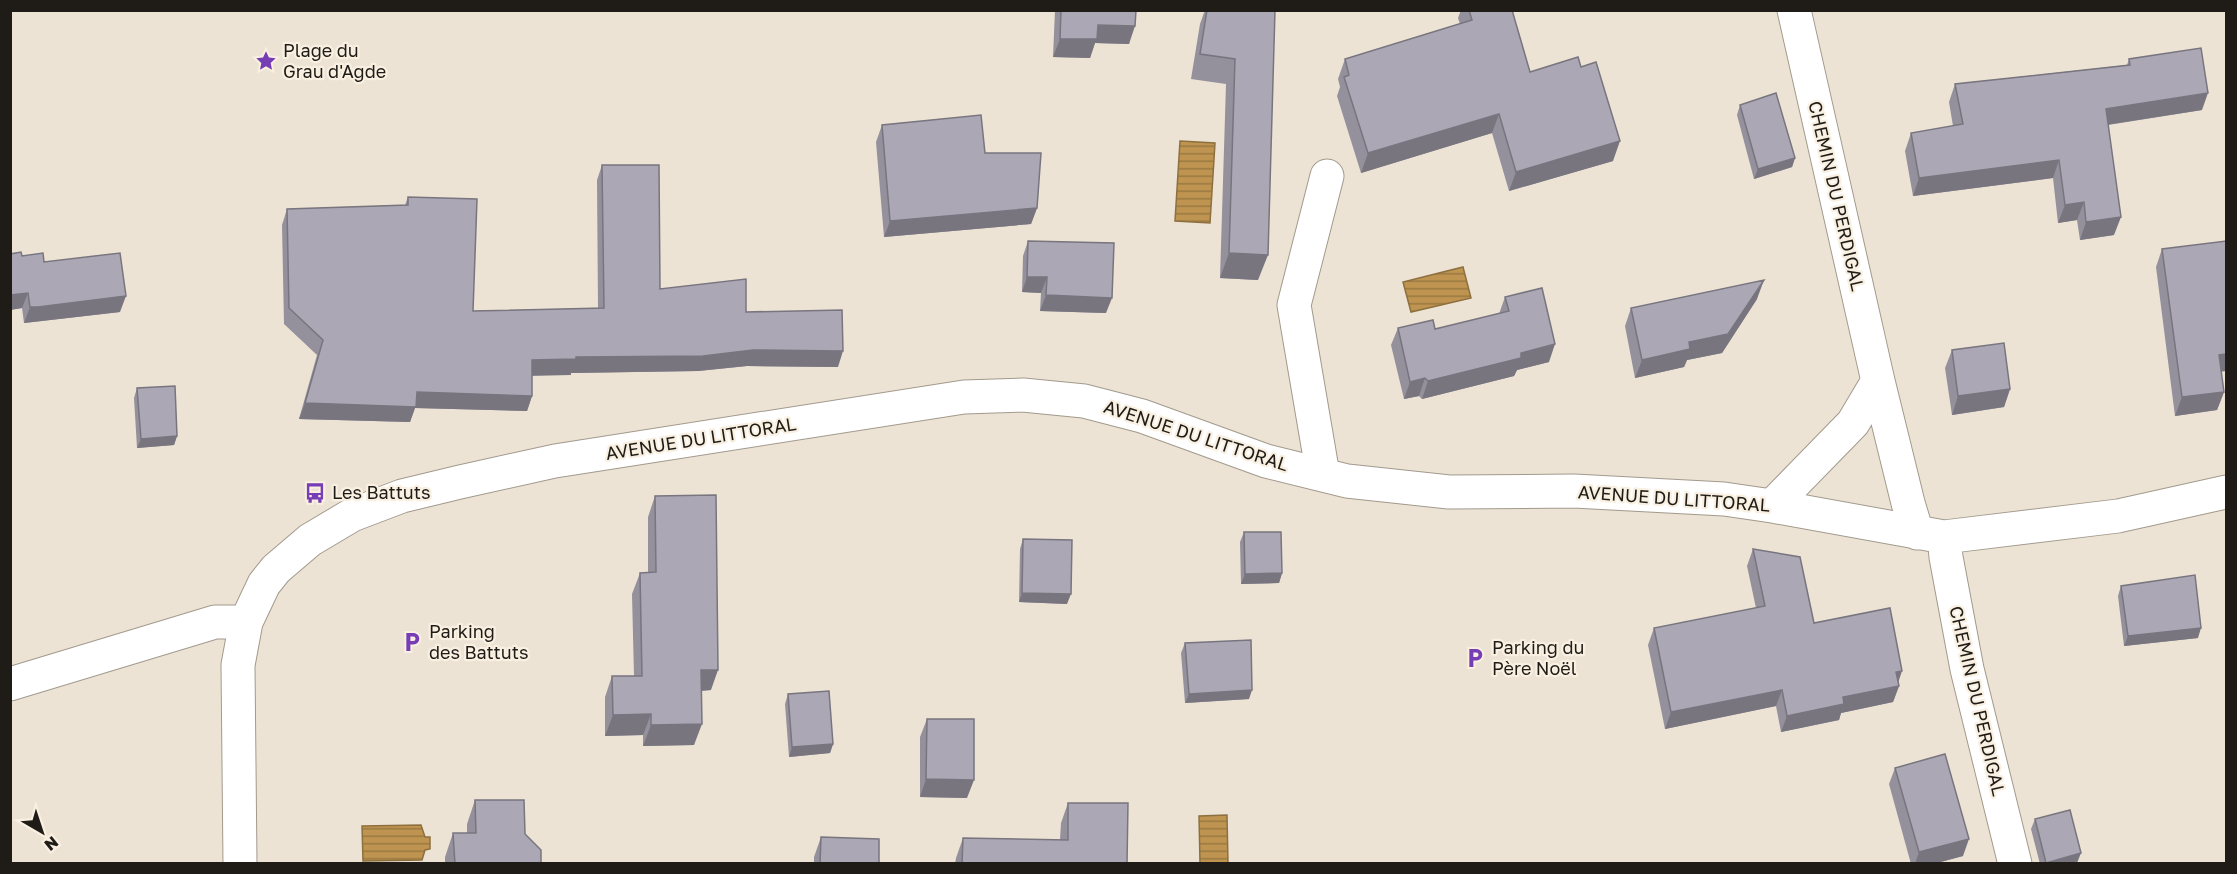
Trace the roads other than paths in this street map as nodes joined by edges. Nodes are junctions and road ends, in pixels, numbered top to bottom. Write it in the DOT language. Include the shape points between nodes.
graph roads {
  1 [pos="1794,10"];
  2 [pos="1327,176"];
  3 [pos="1878,381"];
  4 [pos="1323,475"];
  5 [pos="2226,492"];
  6 [pos="1772,506"];
  7 [pos="1931,535"];
  8 [pos="246,622"];
  9 [pos="10,684"];
  10 [pos="240,864"];
  11 [pos="2015,864"];
  1 -- 3 [label="street, CHEMIN DU PERDIGAL"];
  2 -- 4 [label="street" via="1294,305"];
  3 -- 6 [label="street" via="1853,423"];
  3 -- 7 [label="street, CHEMIN DU PERDIGAL" via="1908,503"];
  4 -- 6 [label="street, AVENUE DU LITTORAL" via="1459,505 1574,491"];
  4 -- 8 [label="street, AVENUE DU LITTORAL" via="1266,461 1142,416 1084,401 1023,395 964,397 555,461 402,496 352,515 310,540 264,584"];
  5 -- 7 [label="street, AVENUE DU LITTORAL" via="2118,516"];
  6 -- 7 [label="street, AVENUE DU LITTORAL"];
  7 -- 11 [label="street, CHEMIN DU PERDIGAL" via="1946,557 1967,669"];
  8 -- 9 [label="street" via="214,622"];
  8 -- 10 [label="street, AVENUE DU LITTORAL" via="238,665"];
}
